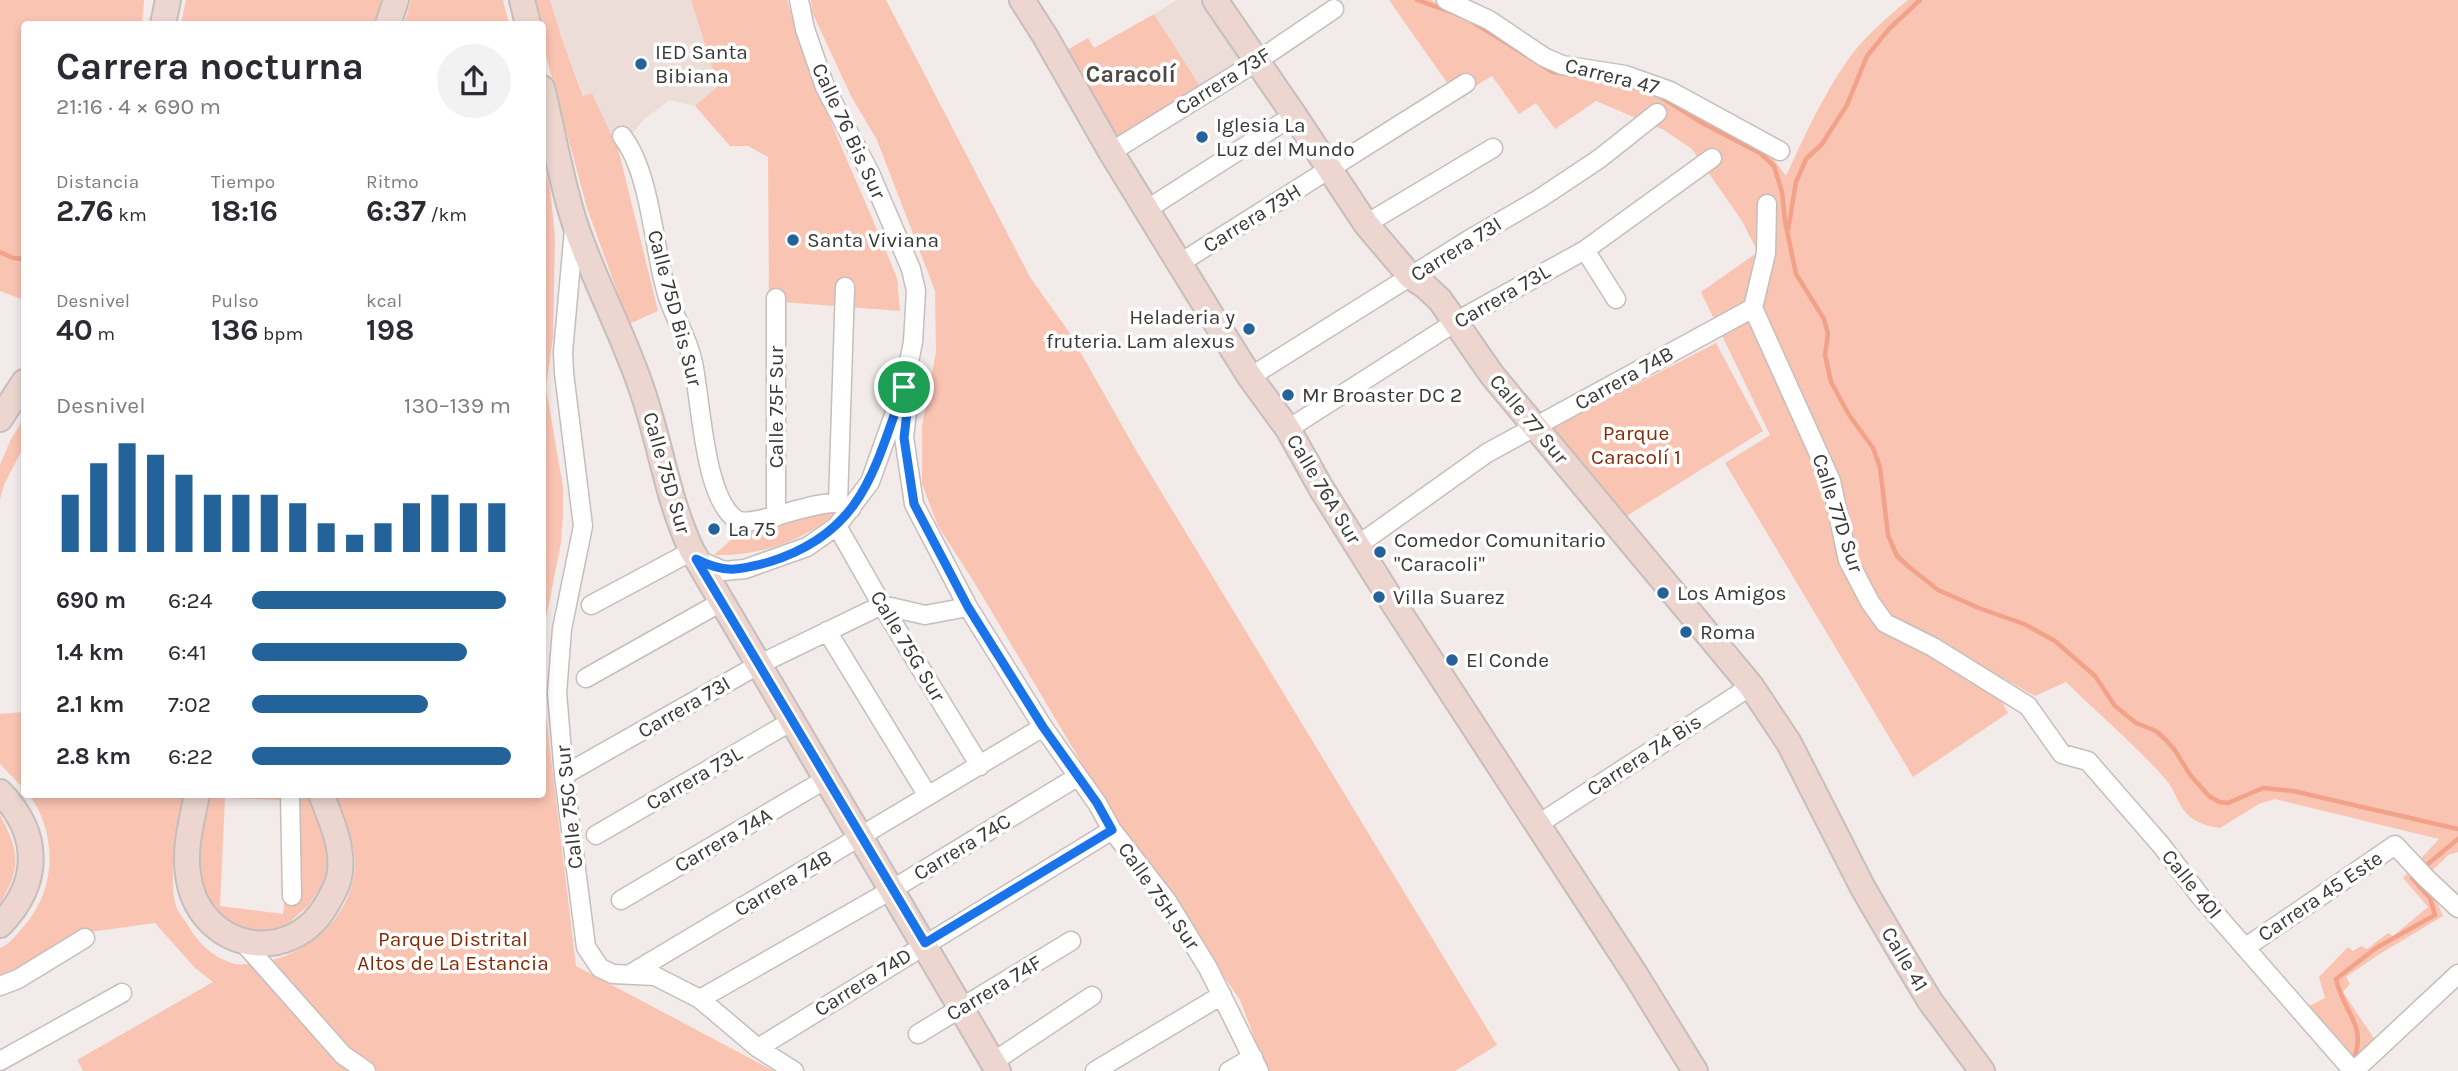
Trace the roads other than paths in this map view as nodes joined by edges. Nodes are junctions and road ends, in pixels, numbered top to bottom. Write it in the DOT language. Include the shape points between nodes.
graph roads {
  1 [pos="167,0"];
  2 [pos="396,0"];
  3 [pos="522,0"];
  4 [pos="799,0"];
  5 [pos="1022,0"];
  6 [pos="1217,1"];
  7 [pos="1458,2"];
  8 [pos="1334,9"];
  9 [pos="164,21"];
  10 [pos="389,21"];
  11 [pos="527,21"];
  12 [pos="1256,62"];
  13 [pos="1466,83"];
  14 [pos="546,104"];
  15 [pos="1657,113"];
  16 [pos="1294,115"];
  17 [pos="622,136"];
  18 [pos="1493,148"];
  19 [pos="1780,150"];
  20 [pos="1111,152"];
  21 [pos="1712,158"];
  22 [pos="1329,169"];
  23 [pos="1767,204"];
  24 [pos="1146,210"];
  25 [pos="575,223"];
  26 [pos="1366,224"];
  27 [pos="1585,250"];
  28 [pos="1180,263"];
  29 [pos="1411,277"];
  30 [pos="845,287"];
  31 [pos="776,298"];
  32 [pos="1616,299"];
  33 [pos="1754,308"];
  34 [pos="1457,321"];
  35 [pos="1251,377"];
  36 [pos="21,387"];
  37 [pos="904,387"];
  38 [pos="0,419"];
  39 [pos="1535,427"];
  40 [pos="1288,429"];
  41 [pos="844,506"];
  42 [pos="776,517"];
  43 [pos="838,526"];
  44 [pos="1358,545"];
  45 [pos="694,555"];
  46 [pos="723,601"];
  47 [pos="591,605"];
  48 [pos="882,605"];
  49 [pos="968,607"];
  50 [pos="827,631"];
  51 [pos="758,664"];
  52 [pos="586,678"];
  53 [pos="1751,685"];
  54 [pos="2028,706"];
  55 [pos="792,721"];
  56 [pos="1043,727"];
  57 [pos="980,766"];
  58 [pos="564,775"];
  59 [pos="1077,777"];
  60 [pos="826,779"];
  61 [pos="0,792"];
  62 [pos="928,796"];
  63 [pos="196,798"];
  64 [pos="290,798"];
  65 [pos="322,798"];
  66 [pos="1537,825"];
  67 [pos="1112,830"];
  68 [pos="596,835"];
  69 [pos="860,837"];
  70 [pos="1840,840"];
  71 [pos="893,888"];
  72 [pos="292,896"];
  73 [pos="621,900"];
  74 [pos="2458,908"];
  75 [pos="0,925"];
  76 [pos="85,938"];
  77 [pos="242,942"];
  78 [pos="1071,942"];
  79 [pos="925,943"];
  80 [pos="2246,947"];
  81 [pos="632,973"];
  82 [pos="2458,974"];
  83 [pos="0,986"];
  84 [pos="122,993"];
  85 [pos="1222,995"];
  86 [pos="1092,996"];
  87 [pos="700,999"];
  88 [pos="961,1007"];
  89 [pos="918,1034"];
  90 [pos="758,1048"];
  91 [pos="0,1061"];
  92 [pos="1256,1064"];
  93 [pos="996,1067"];
  94 [pos="2350,1067"];
  95 [pos="366,1071"];
  96 [pos="794,1071"];
  97 [pos="1095,1071"];
  98 [pos="1229,1071"];
  99 [pos="1695,1071"];
  100 [pos="1982,1071"];
  1 -- 9 [label="street"];
  2 -- 10 [label="street"];
  3 -- 11 [label="street"];
  4 -- 37 [label="street, Calle 76 Bis Sur" via="825,87 908,260 916,292"];
  5 -- 20 [label="street, Calle 76A Sur"];
  6 -- 12 [label="street, Calle 77 Sur"];
  7 -- 19 [label="street, Carrera 47" via="1544,57 1562,65 1625,75 1670,91"];
  8 -- 12 [label="street, Carrera 73F"];
  12 -- 16 [label="street, Calle 77 Sur"];
  12 -- 20 [label="street, Carrera 73F"];
  13 -- 22 [label="street, Carrera 73H"];
  14 -- 25 [label="street, Calle 75C Sur"];
  15 -- 29 [label="street, Carrera 73I" via="1599,159"];
  16 -- 22 [label="street, Calle 77 Sur"];
  16 -- 24 [label="street"];
  17 -- 42 [label="street, Calle 75D Bis Sur" via="632,149 668,297 687,339 711,477 737,520"];
  18 -- 26 [label="street"];
  20 -- 24 [label="street, Calle 76A Sur"];
  21 -- 27 [label="street, Carrera 73L"];
  22 -- 26 [label="street, Calle 77 Sur"];
  22 -- 28 [label="street, Carrera 73H"];
  23 -- 33 [label="street" via="1766,253"];
  24 -- 28 [label="street, Calle 76A Sur"];
  25 -- 45 [label="street, Calle 75D Sur" via="638,376 674,510"];
  25 -- 58 [label="street, Calle 75C Sur" via="563,352 583,526 559,662"];
  26 -- 29 [label="street, Calle 77 Sur"];
  27 -- 32 [label="street"];
  27 -- 34 [label="street, Carrera 73L"];
  28 -- 35 [label="street, Calle 76A Sur"];
  29 -- 34 [label="street, Calle 77 Sur" via="1433,293"];
  29 -- 35 [label="street, Carrera 73I"];
  30 -- 41 [label="street"];
  31 -- 42 [label="street, Calle 75F Sur"];
  33 -- 39 [label="street, Carrera 74B"];
  33 -- 54 [label="street, Calle 77D Sur" via="1831,481 1848,560 1870,602 1885,623"];
  34 -- 39 [label="street, Calle 77 Sur" via="1492,375"];
  34 -- 40 [label="street, Carrera 73L"];
  35 -- 40 [label="street, Calle 76A Sur"];
  36 -- 38 [label="street"];
  37 -- 41 [label="street" via="870,482"];
  37 -- 49 [label="street, Calle 75H Sur" via="904,438 914,504"];
  39 -- 44 [label="street, Carrera 74B" via="1487,453"];
  39 -- 53 [label="street, Calle 77 Sur"];
  40 -- 44 [label="street, Calle 76A Sur"];
  41 -- 42 [label="street" via="803,507"];
  41 -- 43 [label="street"];
  43 -- 45 [label="street" via="807,547 745,569 724,571"];
  43 -- 48 [label="street, Calle 75G Sur"];
  44 -- 66 [label="street, Calle 76A Sur"];
  45 -- 46 [label="street, Calle 75D Sur"];
  45 -- 47 [label="street"];
  46 -- 51 [label="street, Calle 75D Sur"];
  46 -- 52 [label="street"];
  48 -- 49 [label="street" via="925,615"];
  48 -- 50 [label="street, Carrera 73I"];
  48 -- 57 [label="street, Calle 75G Sur"];
  49 -- 56 [label="street, Calle 75H Sur"];
  50 -- 51 [label="street, Carrera 73I"];
  50 -- 62 [label="street"];
  51 -- 55 [label="street, Calle 75D Sur"];
  51 -- 58 [label="street, Carrera 73I"];
  53 -- 66 [label="street, Carrera 74 Bis"];
  53 -- 70 [label="street, Calle 77 Sur" via="1789,743"];
  54 -- 80 [label="street, Calle 40I" via="2062,754 2088,761"];
  55 -- 60 [label="street, Calle 75D Sur"];
  55 -- 68 [label="street, Carrera 73L"];
  56 -- 57 [label="street, Carrera 74B"];
  56 -- 59 [label="street, Calle 75H Sur"];
  57 -- 62 [label="street, Carrera 74B"];
  58 -- 81 [label="street, Calle 75C Sur" via="586,947 600,968 613,974"];
  59 -- 67 [label="street, Calle 75H Sur"];
  59 -- 71 [label="street, Carrera 74C"];
  60 -- 69 [label="street, Calle 75D Sur"];
  60 -- 73 [label="street, Carrera 74A"];
  61 -- 75 [label="street" via="19,813 32,855 20,899"];
  62 -- 69 [label="street, Carrera 74B"];
  63 -- 77 [label="street" via="187,866 190,884 212,924"];
  64 -- 72 [label="street"];
  65 -- 77 [label="street" via="340,851 340,874 326,906 313,922 284,941"];
  66 -- 99 [label="street, Calle 76A Sur"];
  67 -- 79 [label="street, Carrera 74D"];
  67 -- 85 [label="street, Calle 75H Sur" via="1167,901"];
  69 -- 71 [label="street, Calle 75D Sur"];
  69 -- 81 [label="street, Carrera 74B"];
  70 -- 100 [label="street, Calle 41" via="1917,980"];
  71 -- 79 [label="street, Calle 75D Sur"];
  71 -- 87 [label="street, Carrera 74C"];
  74 -- 80 [label="street, Carrera 45 Este" via="2395,845"];
  76 -- 83 [label="street"];
  77 -- 95 [label="street" via="343,1055"];
  78 -- 88 [label="street, Carrera 74F"];
  79 -- 88 [label="street, Calle 75D Sur"];
  79 -- 90 [label="street, Carrera 74D"];
  80 -- 94 [label="street, Calle 40I"];
  81 -- 87 [label="street, Calle 75C Sur" via="655,976"];
  82 -- 94 [label="street"];
  84 -- 91 [label="street"];
  85 -- 92 [label="street, Calle 75H Sur"];
  85 -- 97 [label="street"];
  86 -- 93 [label="street"];
  87 -- 90 [label="street, Calle 75C Sur"];
  88 -- 89 [label="street, Carrera 74F"];
  88 -- 93 [label="street, Calle 75D Sur"];
  90 -- 96 [label="street, Calle 75C Sur"];
  92 -- 98 [label="street"];
}
